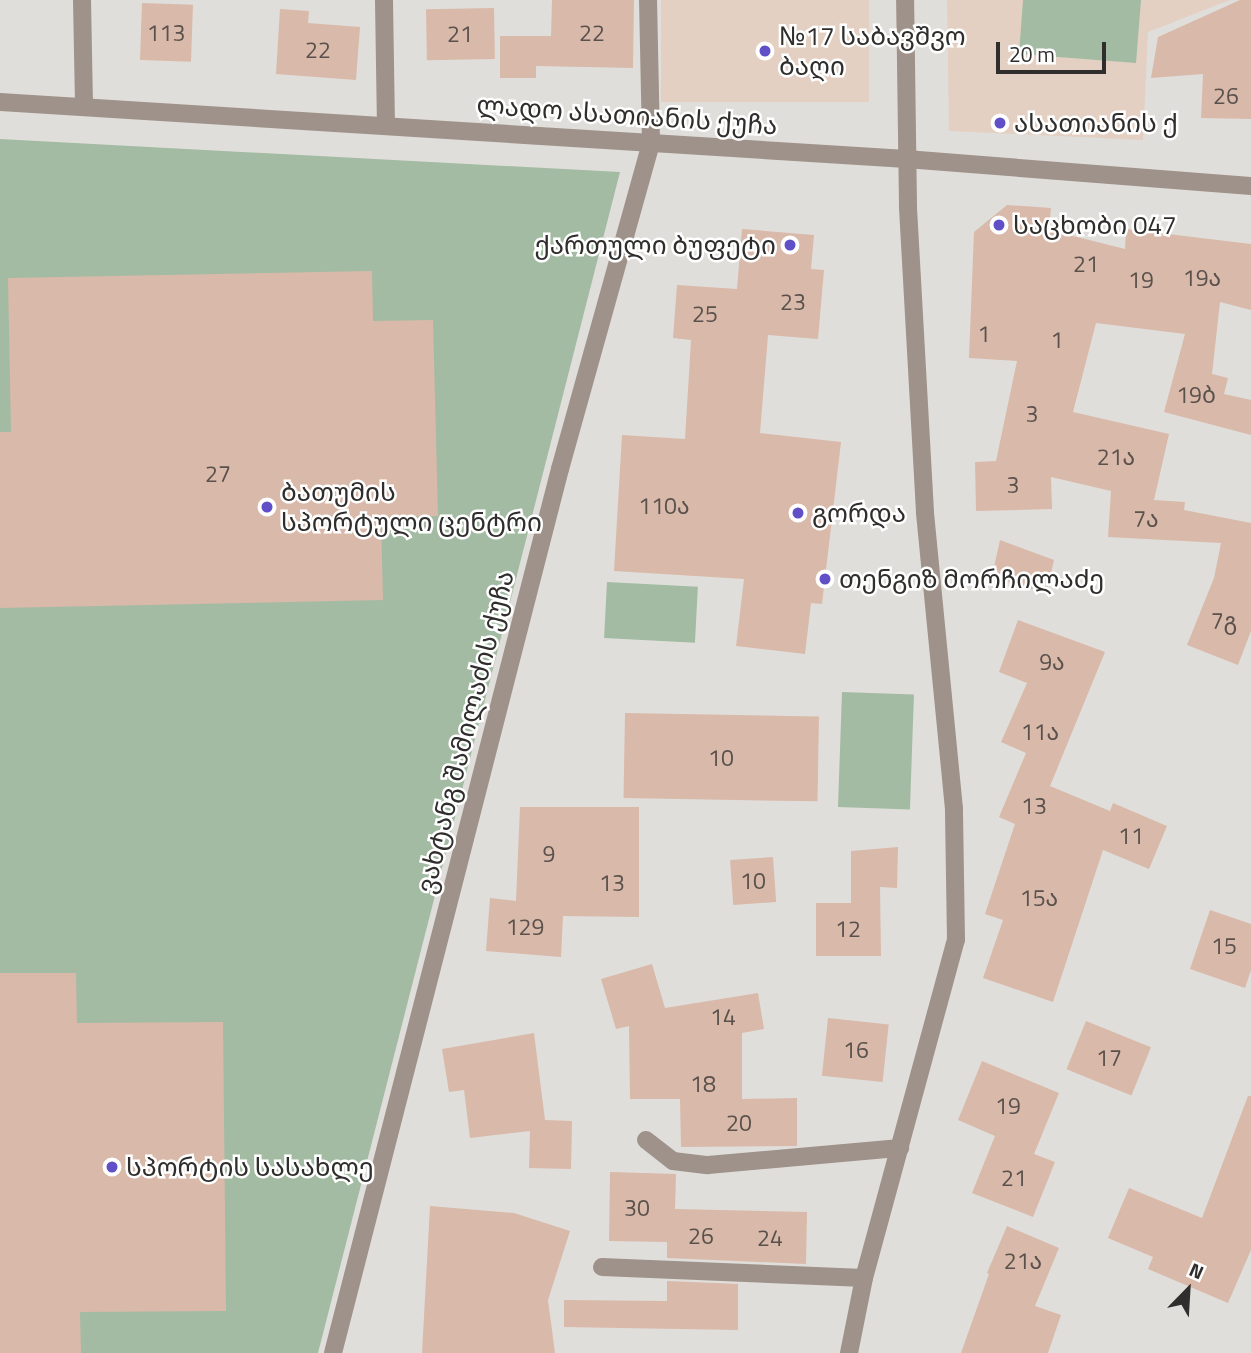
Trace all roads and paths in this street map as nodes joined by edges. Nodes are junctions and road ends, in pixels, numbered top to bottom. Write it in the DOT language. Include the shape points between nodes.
graph roads {
  1 [pos="82,0"];
  2 [pos="384,0"];
  3 [pos="648,0"];
  4 [pos="905,0"];
  5 [pos="0,102"];
  6 [pos="85,107"];
  7 [pos="386,125"];
  8 [pos="651,142"];
  9 [pos="906,159"];
  10 [pos="1251,186"];
  11 [pos="646,1140"];
  12 [pos="900,1148"];
  13 [pos="602,1267"];
  14 [pos="864,1278"];
  15 [pos="333,1353"];
  16 [pos="849,1353"];
  1 -- 6 [label="street"];
  2 -- 7 [label="street"];
  3 -- 8 [label="street, ვახტანგ შამილაძის ქუჩა"];
  4 -- 9 [label="street"];
  5 -- 6 [label="street, ლადო ასათიანის ქუჩა"];
  6 -- 7 [label="street, ლადო ასათიანის ქუჩა"];
  7 -- 8 [label="street, ლადო ასათიანის ქუჩა"];
  8 -- 9 [label="street, ლადო ასათიანის ქუჩა"];
  8 -- 15 [label="street, ვახტანგ შამილაძის ქუჩა" via="556,482"];
  9 -- 10 [label="street, ლადო ასათიანის ქუჩა"];
  9 -- 12 [label="street" via="925,512 954,809 956,940"];
  11 -- 12 [label="street" via="673,1161 708,1165"];
  12 -- 14 [label="street"];
  13 -- 14 [label="street"];
  14 -- 16 [label="street"];
}
